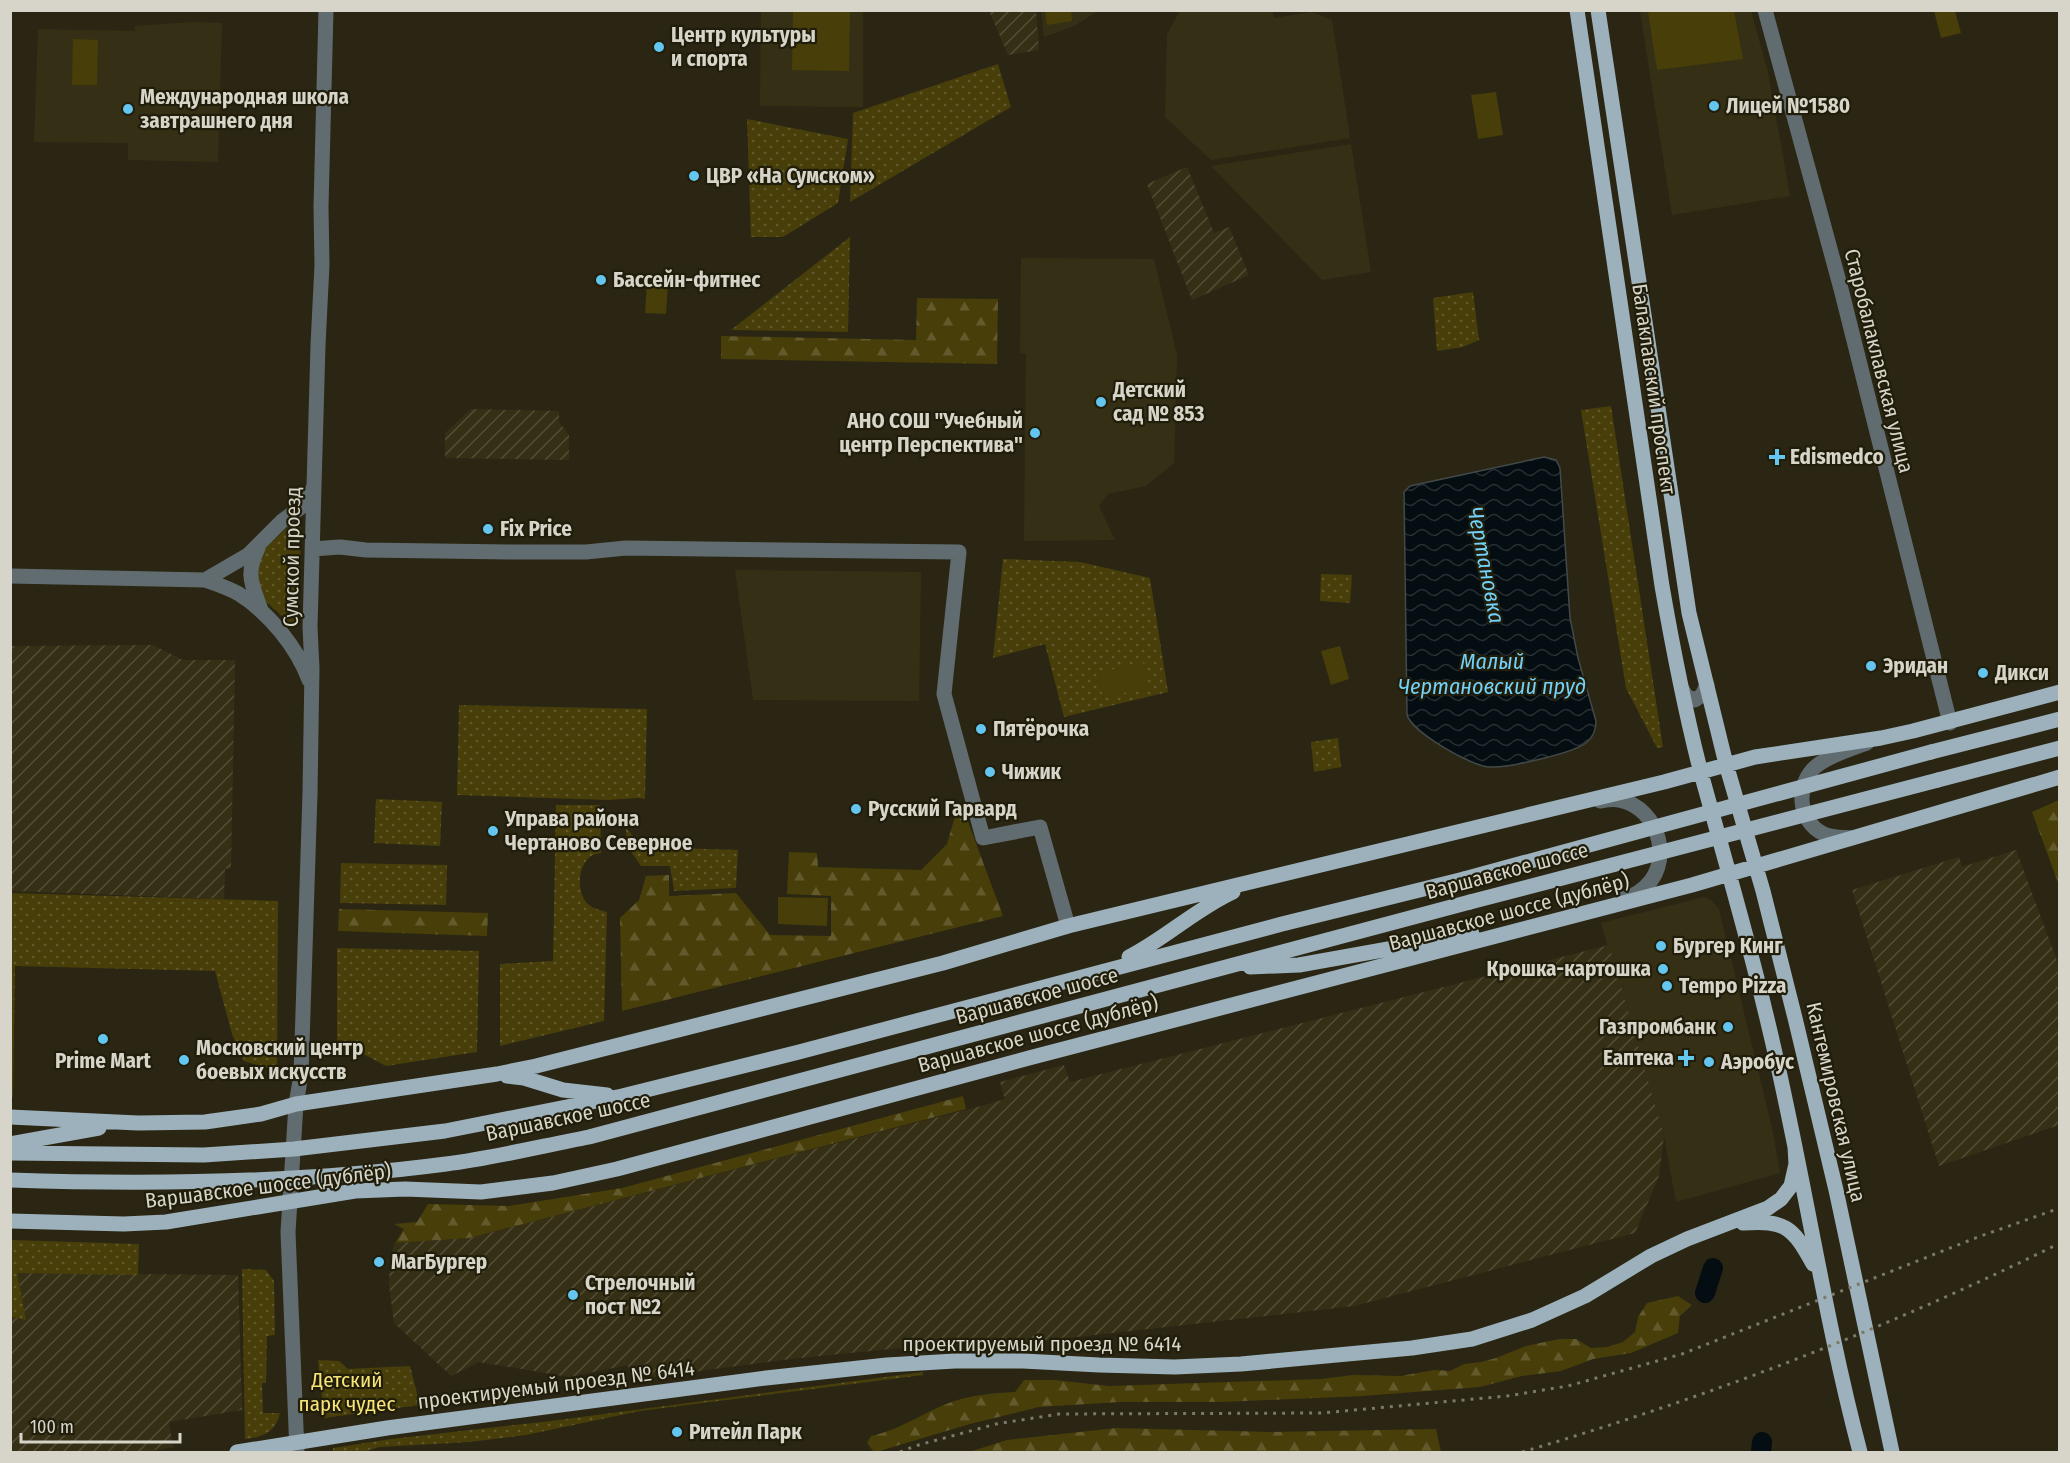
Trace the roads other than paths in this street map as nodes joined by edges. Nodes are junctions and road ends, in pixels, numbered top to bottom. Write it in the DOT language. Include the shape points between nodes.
graph roads {
  1 [pos="326,10"];
  2 [pos="1765,10"];
  3 [pos="1599,17"];
  4 [pos="1578,18"];
  5 [pos="1618,290"];
  6 [pos="1639,290"];
  7 [pos="315,484"];
  8 [pos="282,521"];
  9 [pos="312,531"];
  10 [pos="260,542"];
  11 [pos="312,549"];
  12 [pos="10,576"];
  13 [pos="205,580"];
  14 [pos="261,610"];
  15 [pos="310,627"];
  16 [pos="278,630"];
  17 [pos="1707,685"];
  18 [pos="312,689"];
  19 [pos="1682,689"];
  20 [pos="2060,692"];
  21 [pos="2060,719"];
  22 [pos="1950,723"];
  23 [pos="1881,738"];
  24 [pos="2060,748"];
  25 [pos="1726,764"];
  26 [pos="1701,771"];
  27 [pos="2060,777"];
  28 [pos="1568,805"];
  29 [pos="1855,838"];
  30 [pos="1756,868"];
  31 [pos="1730,875"];
  32 [pos="1263,878"];
  33 [pos="1595,911"];
  34 [pos="1560,920"];
  35 [pos="1068,926"];
  36 [pos="1778,949"];
  37 [pos="1751,956"];
  38 [pos="1220,969"];
  39 [pos="1104,970"];
  40 [pos="497,1074"];
  41 [pos="622,1096"];
  42 [pos="296,1104"];
  43 [pos="10,1117"];
  44 [pos="138,1123"];
  45 [pos="10,1144"];
  46 [pos="1795,1148"];
  47 [pos="294,1149"];
  48 [pos="10,1153"];
  49 [pos="10,1180"];
  50 [pos="292,1180"];
  51 [pos="290,1200"];
  52 [pos="10,1221"];
  53 [pos="1730,1224"];
  54 [pos="1820,1277"];
  55 [pos="296,1447"];
  56 [pos="237,1452"];
  57 [pos="1860,1452"];
  58 [pos="1892,1452"];
  1 -- 7 [label="street, Сумской проезд"];
  2 -- 22 [label="street, Старобалаклавская улица" via="1841,290"];
  3 -- 4 [label="street" via="1596,34 1589,37 1582,32"];
  3 -- 6 [label="main road, Балаклавский проспект"];
  4 -- 5 [label="main road, Балаклавский проспект"];
  5 -- 6 [label="street" via="1627,279 1636,283"];
  5 -- 19 [label="main road, Балаклавский проспект" via="1662,586"];
  6 -- 17 [label="main road, Балаклавский проспект" via="1683,586"];
  7 -- 8 [label="street" via="308,499"];
  7 -- 9 [label="street, Сумской проезд"];
  8 -- 9 [label="street" via="300,516"];
  8 -- 10 [label="street"];
  9 -- 11 [label="street, Сумской проезд"];
  10 -- 13 [label="street" via="240,561"];
  10 -- 14 [label="street" via="249,580"];
  11 -- 15 [label="street, Сумской проезд"];
  11 -- 35 [label="street" via="959,552 944,694 983,838 1040,827"];
  12 -- 13 [label="street"];
  13 -- 14 [label="street" via="231,590"];
  14 -- 16 [label="street"];
  15 -- 16 [label="street" via="303,639 297,640"];
  15 -- 18 [label="street, Сумской проезд"];
  16 -- 18 [label="street" via="297,654"];
  17 -- 19 [label="street" via="1695,700"];
  17 -- 25 [label="main road, Балаклавский проспект"];
  18 -- 42 [label="street, Сумской проезд" via="301,1065"];
  19 -- 26 [label="main road, Балаклавский проспект"];
  20 -- 22 [label="main road"];
  21 -- 39 [label="main road, Варшавское шоссе, bridge" via="1464,879"];
  22 -- 23 [label="main road"];
  23 -- 25 [label="main road"];
  23 -- 29 [label="street" via="1819,764 1802,787 1810,824 1824,834"];
  24 -- 38 [label="main road, Варшавское шоссе, bridge"];
  25 -- 26 [label="main road"];
  25 -- 30 [label="main road, Кантемировская улица"];
  26 -- 28 [label="main road"];
  26 -- 31 [label="main road"];
  27 -- 29 [label="main road, Варшавское шоссе (дублёр)"];
  28 -- 32 [label="main road"];
  28 -- 33 [label="street" via="1616,799 1626,802 1650,819 1659,838 1660,858 1647,885"];
  29 -- 30 [label="main road, Варшавское шоссе (дублёр)"];
  30 -- 31 [label="main road, Варшавское шоссе (дублёр)"];
  30 -- 36 [label="main road, Кантемировская улица"];
  31 -- 33 [label="main road, Варшавское шоссе (дублёр)"];
  31 -- 37 [label="main road"];
  32 -- 35 [label="main road"];
  32 -- 39 [label="main road" via="1218,898 1150,946"];
  33 -- 34 [label="main road, Варшавское шоссе (дублёр)"];
  34 -- 38 [label="main road" via="1299,965"];
  34 -- 51 [label="main road, Варшавское шоссе (дублёр)" via="617,1169 553,1183 481,1192 355,1191"];
  35 -- 40 [label="main road" via="931,966"];
  36 -- 37 [label="main road" via="1768,939 1759,940 1752,947"];
  36 -- 58 [label="main road, Кантемировская улица" via="1836,1190"];
  37 -- 46 [label="main road"];
  38 -- 50 [label="main road, Варшавское шоссе" via="589,1137 447,1164"];
  39 -- 41 [label="main road, Варшавское шоссе"];
  40 -- 41 [label="main road" via="563,1090"];
  40 -- 42 [label="main road"];
  41 -- 47 [label="main road, Варшавское шоссе" via="445,1131"];
  42 -- 44 [label="main road" via="261,1114 205,1122"];
  42 -- 47 [label="street, Сумской проезд"];
  43 -- 44 [label="main road"];
  44 -- 45 [label="main road"];
  46 -- 53 [label="main road, проектируемый проезд № 6414" via="1793,1178 1786,1193 1768,1208"];
  46 -- 54 [label="main road"];
  47 -- 48 [label="main road, Варшавское шоссе" via="195,1155"];
  47 -- 50 [label="street, Сумской проезд"];
  49 -- 50 [label="main road, Варшавское шоссе"];
  50 -- 51 [label="street, Сумской проезд"];
  51 -- 52 [label="main road, Варшавское шоссе (дублёр)" via="166,1222"];
  51 -- 55 [label="street, Сумской проезд"];
  53 -- 54 [label="main road, проектируемый проезд № 6414" via="1772,1222 1784,1226 1798,1239"];
  53 -- 55 [label="main road, проектируемый проезд № 6414" via="1686,1239 1585,1296 1532,1320 1472,1339 1241,1364 955,1361 887,1365 743,1381"];
  54 -- 57 [label="main road"];
  55 -- 56 [label="main road, проектируемый проезд № 6414"];
}
